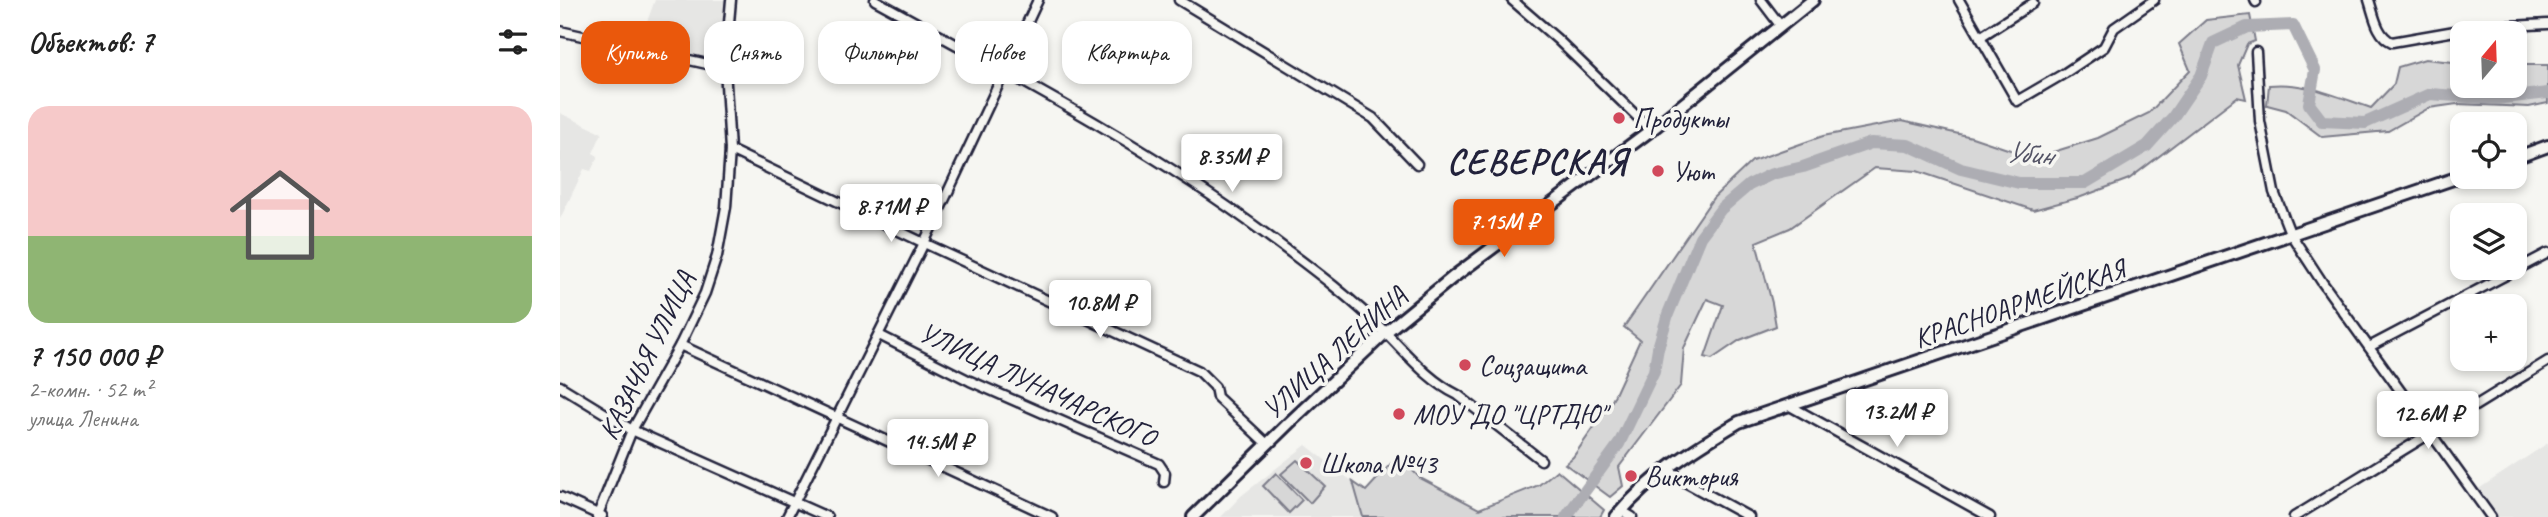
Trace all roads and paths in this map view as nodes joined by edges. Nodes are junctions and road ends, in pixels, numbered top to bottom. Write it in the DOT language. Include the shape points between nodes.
graph roads {
  1 [pos="731,0"];
  2 [pos="874,0"];
  3 [pos="1038,0"];
  4 [pos="1180,0"];
  5 [pos="1512,0"];
  6 [pos="1761,0"];
  7 [pos="1813,0"];
  8 [pos="1959,0"];
  9 [pos="2154,0"];
  10 [pos="2369,0"];
  11 [pos="2033,3"];
  12 [pos="729,21"];
  13 [pos="1028,21"];
  14 [pos="2548,24"];
  15 [pos="1780,25"];
  16 [pos="560,31"];
  17 [pos="1980,37"];
  18 [pos="955,45"];
  19 [pos="2256,52"];
  20 [pos="704,63"];
  21 [pos="726,84"];
  22 [pos="999,84"];
  23 [pos="1025,84"];
  24 [pos="1651,130"];
  25 [pos="2548,146"];
  26 [pos="730,150"];
  27 [pos="2527,154"];
  28 [pos="1417,164"];
  29 [pos="2450,180"];
  30 [pos="2290,233"];
  31 [pos="924,243"];
  32 [pos="2548,253"];
  33 [pos="1386,332"];
  34 [pos="879,335"];
  35 [pos="680,345"];
  36 [pos="2369,347"];
  37 [pos="2548,361"];
  38 [pos="560,386"];
  39 [pos="1790,406"];
  40 [pos="836,416"];
  41 [pos="632,430"];
  42 [pos="2429,434"];
  43 [pos="1267,444"];
  44 [pos="1541,460"];
  45 [pos="1667,468"];
  46 [pos="1164,482"];
  47 [pos="560,497"];
  48 [pos="795,503"];
  49 [pos="1619,514"];
  50 [pos="600,516"];
  51 [pos="787,517"];
  52 [pos="827,517"];
  53 [pos="1052,517"];
  54 [pos="1194,517"];
  55 [pos="1632,517"];
  56 [pos="1749,517"];
  57 [pos="1990,517"];
  58 [pos="2294,517"];
  59 [pos="2491,517"];
  1 -- 12 [label="street, КАЗАЧЬЯ УЛИЦА"];
  2 -- 18 [label="street"];
  3 -- 13 [label="street"];
  4 -- 28 [label="street" via="1373,118"];
  5 -- 24 [label="street"];
  6 -- 15 [label="street"];
  7 -- 15 [label="street, УЛИЦА ЛЕНИНА"];
  8 -- 17 [label="street"];
  9 -- 17 [label="street" via="2114,28 2104,47 2018,101"];
  10 -- 14 [label="street" via="2378,28 2392,42 2472,28"];
  11 -- 17 [label="street"];
  15 -- 24 [label="street, УЛИЦА ЛЕНИНА"];
  16 -- 20 [label="street"];
  19 -- 30 [label="street" via="2260,121 2274,192"];
  21 -- 26 [label="street, КАЗАЧЬЯ УЛИЦА"];
  22 -- 31 [label="street"];
  23 -- 33 [label="street" via="1175,172 1266,234"];
  24 -- 33 [label="street, УЛИЦА ЛЕНИНА"];
  25 -- 27 [label="street"];
  26 -- 31 [label="street"];
  26 -- 35 [label="street, КАЗАЧЬЯ УЛИЦА" via="717,256"];
  29 -- 30 [label="street, КРАСНОАРМЕЙСКАЯ"];
  30 -- 36 [label="street"];
  30 -- 39 [label="street, КРАСНОАРМЕЙСКАЯ"];
  31 -- 34 [label="street"];
  31 -- 43 [label="street" via="1199,371 1215,387 1217,397"];
  32 -- 36 [label="street"];
  33 -- 43 [label="street, УЛИЦА ЛЕНИНА"];
  33 -- 44 [label="street" via="1447,390"];
  34 -- 40 [label="street"];
  34 -- 46 [label="street, УЛИЦА ЛУНАЧАРСКОГО" via="970,381 1159,464"];
  35 -- 40 [label="street"];
  35 -- 41 [label="street, КАЗАЧЬЯ УЛИЦА"];
  36 -- 42 [label="street"];
  37 -- 42 [label="street"];
  38 -- 41 [label="street"];
  39 -- 45 [label="street, КРАСНОАРМЕЙСКАЯ" via="1739,422"];
  39 -- 57 [label="street"];
  40 -- 48 [label="street"];
  40 -- 53 [label="street"];
  41 -- 48 [label="street"];
  41 -- 50 [label="street, КАЗАЧЬЯ УЛИЦА"];
  42 -- 58 [label="street"];
  42 -- 59 [label="street"];
  43 -- 54 [label="street, УЛИЦА ЛЕНИНА"];
  45 -- 49 [label="street, КРАСНОАРМЕЙСКАЯ"];
  45 -- 56 [label="street"];
  47 -- 50 [label="street"];
  48 -- 51 [label="street"];
  48 -- 52 [label="street"];
  49 -- 55 [label="street"];
}
